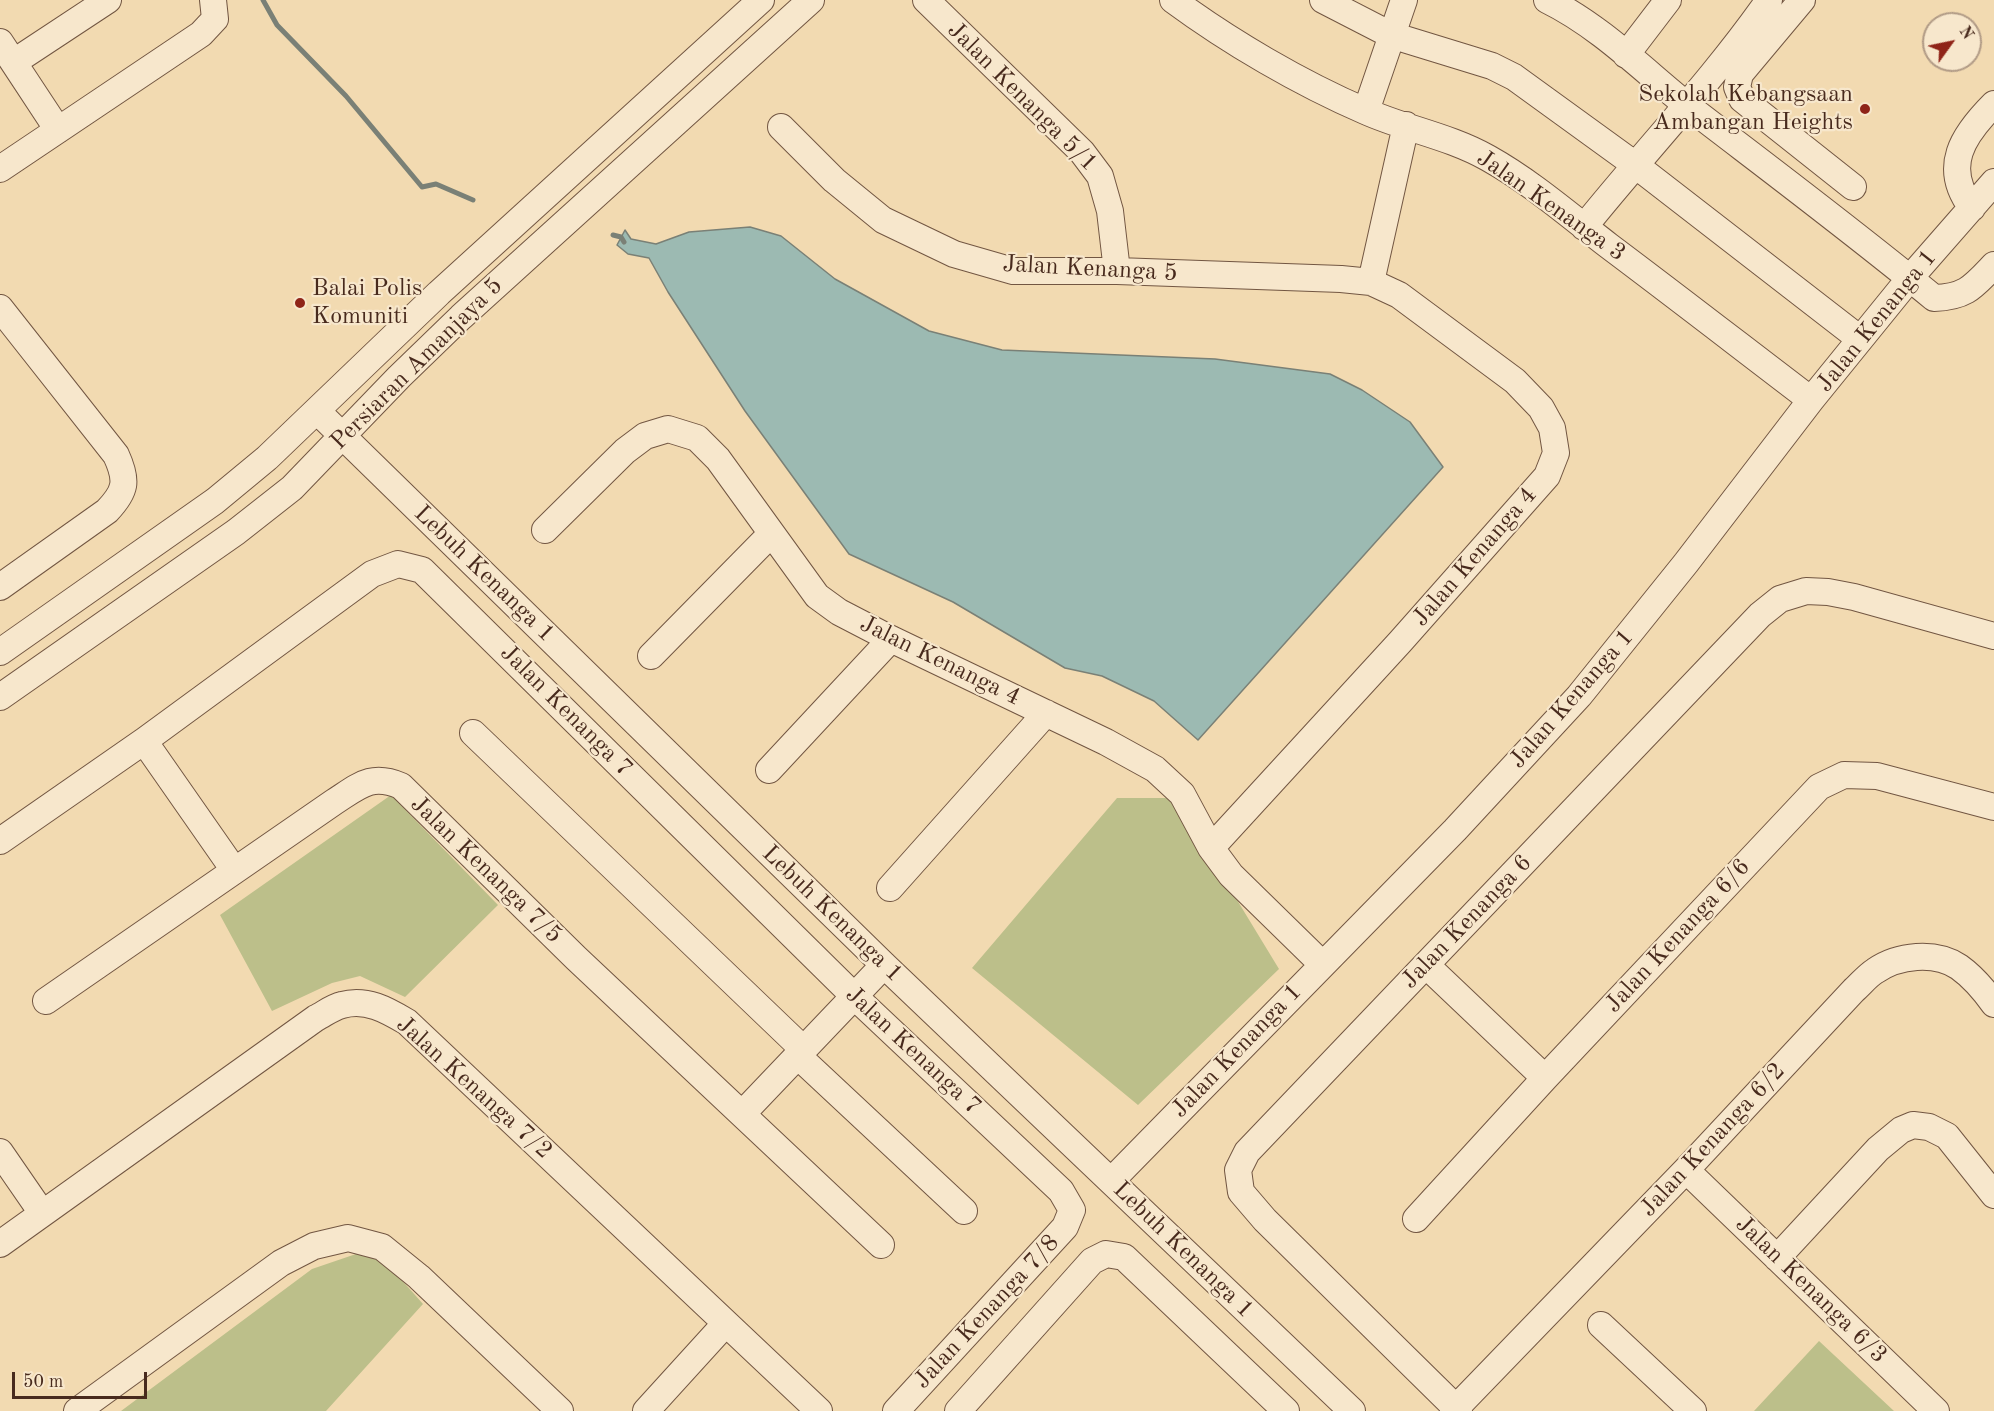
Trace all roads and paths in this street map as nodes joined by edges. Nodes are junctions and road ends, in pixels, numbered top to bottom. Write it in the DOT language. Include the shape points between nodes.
graph roads {
  1 [pos="108,0"];
  2 [pos="213,0"];
  3 [pos="761,0"];
  4 [pos="811,0"];
  5 [pos="926,0"];
  6 [pos="1173,0"];
  7 [pos="1323,0"];
  8 [pos="1404,0"];
  9 [pos="1668,0"];
  10 [pos="1769,0"];
  11 [pos="1802,0"];
  12 [pos="1561,3"];
  13 [pos="1391,35"];
  14 [pos="7,52"];
  15 [pos="1626,55"];
  16 [pos="1686,104"];
  17 [pos="1994,104"];
  18 [pos="1366,111"];
  19 [pos="1406,125"];
  20 [pos="781,127"];
  21 [pos="58,130"];
  22 [pos="1634,164"];
  23 [pos="0,168"];
  24 [pos="1994,182"];
  25 [pos="1853,187"];
  26 [pos="1972,208"];
  27 [pos="1584,227"];
  28 [pos="1994,265"];
  29 [pos="1117,271"];
  30 [pos="1910,278"];
  31 [pos="1371,282"];
  32 [pos="0,308"];
  33 [pos="1860,339"];
  34 [pos="1811,400"];
  35 [pos="317,411"];
  36 [pos="344,436"];
  37 [pos="545,530"];
  38 [pos="771,534"];
  39 [pos="3,580"];
  40 [pos="1994,636"];
  41 [pos="891,639"];
  42 [pos="0,652"];
  43 [pos="651,656"];
  44 [pos="0,697"];
  45 [pos="1046,713"];
  46 [pos="473,733"];
  47 [pos="144,741"];
  48 [pos="769,770"];
  49 [pos="1994,807"];
  50 [pos="0,841"];
  51 [pos="1211,848"];
  52 [pos="234,870"];
  53 [pos="890,888"];
  54 [pos="1322,964"];
  55 [pos="884,965"];
  56 [pos="1426,965"];
  57 [pos="854,996"];
  58 [pos="46,1001"];
  59 [pos="1994,1004"];
  60 [pos="801,1052"];
  61 [pos="1545,1078"];
  62 [pos="743,1113"];
  63 [pos="0,1152"];
  64 [pos="1686,1170"];
  65 [pos="1111,1181"];
  66 [pos="1994,1195"];
  67 [pos="1072,1210"];
  68 [pos="964,1211"];
  69 [pos="42,1213"];
  70 [pos="1416,1219"];
  71 [pos="0,1244"];
  72 [pos="881,1245"];
  73 [pos="1777,1258"];
  74 [pos="726,1323"];
  75 [pos="1601,1325"];
  76 [pos="1456,1410"];
  77 [pos="77,1411"];
  78 [pos="560,1411"];
  79 [pos="646,1411"];
  80 [pos="819,1411"];
  81 [pos="896,1411"];
  82 [pos="958,1411"];
  83 [pos="1286,1411"];
  84 [pos="1352,1411"];
  85 [pos="1693,1411"];
  86 [pos="1936,1411"];
  1 -- 14 [label="street"];
  2 -- 21 [label="street" via="215,19 201,34"];
  3 -- 35 [label="street, Persiaran Amanjaya 5" via="439,293"];
  4 -- 36 [label="street, Persiaran Amanjaya 5" via="461,317"];
  5 -- 29 [label="street, Jalan Kenanga 5/1" via="1082,152 1100,176 1110,211"];
  6 -- 18 [label="street, Jalan Kenanga 3" via="1259,57"];
  7 -- 13 [label="street"];
  8 -- 13 [label="street"];
  9 -- 15 [label="street"];
  10 -- 16 [label="street"];
  11 -- 25 [label="street" via="1740,74 1737,87 1742,99"];
  12 -- 15 [label="street"];
  13 -- 18 [label="street"];
  13 -- 22 [label="street" via="1492,66 1514,77"];
  14 -- 21 [label="street"];
  15 -- 16 [label="street"];
  16 -- 22 [label="street"];
  16 -- 30 [label="street"];
  17 -- 26 [label="street" via="1976,122 1959,149 1956,174 1963,196"];
  18 -- 19 [label="street, Jalan Kenanga 3"];
  19 -- 27 [label="street, Jalan Kenanga 3" via="1488,158"];
  19 -- 31 [label="street"];
  20 -- 29 [label="street, Jalan Kenanga 5" via="834,180 883,220 954,254 1013,271"];
  21 -- 23 [label="street"];
  22 -- 27 [label="street"];
  22 -- 33 [label="street"];
  24 -- 26 [label="street, Jalan Kenanga 1"];
  26 -- 30 [label="street, Jalan Kenanga 1"];
  27 -- 34 [label="street, Jalan Kenanga 3"];
  28 -- 30 [label="street" via="1963,294 1951,297 1934,298"];
  29 -- 31 [label="street, Jalan Kenanga 5"];
  30 -- 33 [label="street, Jalan Kenanga 1"];
  31 -- 51 [label="street, Jalan Kenanga 4" via="1399,295 1515,381 1541,408 1552,428 1556,453 1547,476"];
  32 -- 39 [label="street" via="116,455 124,485 120,498 107,511"];
  33 -- 34 [label="street, Jalan Kenanga 1"];
  34 -- 54 [label="street, Jalan Kenanga 1" via="1579,696 1455,830"];
  35 -- 36 [label="street, Lebuh Kenanga 1"];
  35 -- 42 [label="street, Persiaran Amanjaya 5" via="215,501"];
  36 -- 44 [label="street, Persiaran Amanjaya 5" via="292,488 236,532"];
  36 -- 55 [label="street, Lebuh Kenanga 1"];
  37 -- 38 [label="street, Jalan Kenanga 4" via="624,451 645,436 668,429 697,438 718,459"];
  38 -- 41 [label="street, Jalan Kenanga 4" via="817,596"];
  38 -- 43 [label="street"];
  40 -- 56 [label="street, Jalan Kenanga 6" via="1828,592 1806,591 1780,599 1760,615"];
  41 -- 45 [label="street, Jalan Kenanga 4"];
  41 -- 48 [label="street"];
  45 -- 51 [label="street, Jalan Kenanga 4" via="1155,769 1182,794"];
  45 -- 53 [label="street"];
  46 -- 60 [label="street"];
  47 -- 50 [label="street, Jalan Kenanga 7"];
  47 -- 52 [label="street"];
  47 -- 57 [label="street, Jalan Kenanga 7" via="372,574 398,564 422,570"];
  49 -- 61 [label="street, Jalan Kenanga 6/6" via="1877,776 1844,775 1819,788"];
  51 -- 54 [label="street, Jalan Kenanga 4" via="1231,875"];
  52 -- 58 [label="street, Jalan Kenanga 7/5"];
  52 -- 62 [label="street, Jalan Kenanga 7/5" via="366,782 385,780 401,786 576,958"];
  54 -- 65 [label="street, Jalan Kenanga 1"];
  55 -- 57 [label="street"];
  55 -- 65 [label="street, Lebuh Kenanga 1"];
  56 -- 61 [label="street"];
  56 -- 76 [label="street, Jalan Kenanga 6" via="1247,1152 1238,1170 1241,1192 1265,1220"];
  57 -- 60 [label="street"];
  57 -- 67 [label="street, Jalan Kenanga 7" via="1061,1191"];
  59 -- 64 [label="street, Jalan Kenanga 6/2" via="1979,984 1957,966 1924,955 1893,961 1854,990"];
  60 -- 62 [label="street"];
  60 -- 68 [label="street"];
  61 -- 70 [label="street, Jalan Kenanga 6/6"];
  62 -- 72 [label="street, Jalan Kenanga 7/5"];
  63 -- 69 [label="street"];
  64 -- 73 [label="street, Jalan Kenanga 6/3"];
  64 -- 76 [label="street, Jalan Kenanga 6/2"];
  65 -- 84 [label="street, Lebuh Kenanga 1"];
  66 -- 73 [label="street" via="1947,1136 1929,1127 1913,1125 1878,1149"];
  67 -- 81 [label="street, Jalan Kenanga 7/8" via="1065,1227"];
  69 -- 71 [label="street, Jalan Kenanga 7/2"];
  69 -- 74 [label="street, Jalan Kenanga 7/2" via="316,1018 342,1005 363,1003 387,1010 407,1022"];
  73 -- 86 [label="street, Jalan Kenanga 6/3"];
  74 -- 79 [label="street"];
  74 -- 80 [label="street, Jalan Kenanga 7/2"];
  75 -- 85 [label="street"];
  77 -- 78 [label="street" via="281,1263 314,1246 348,1238 382,1247 410,1269"];
  82 -- 83 [label="street" via="1092,1261 1106,1254 1124,1257"];
}
